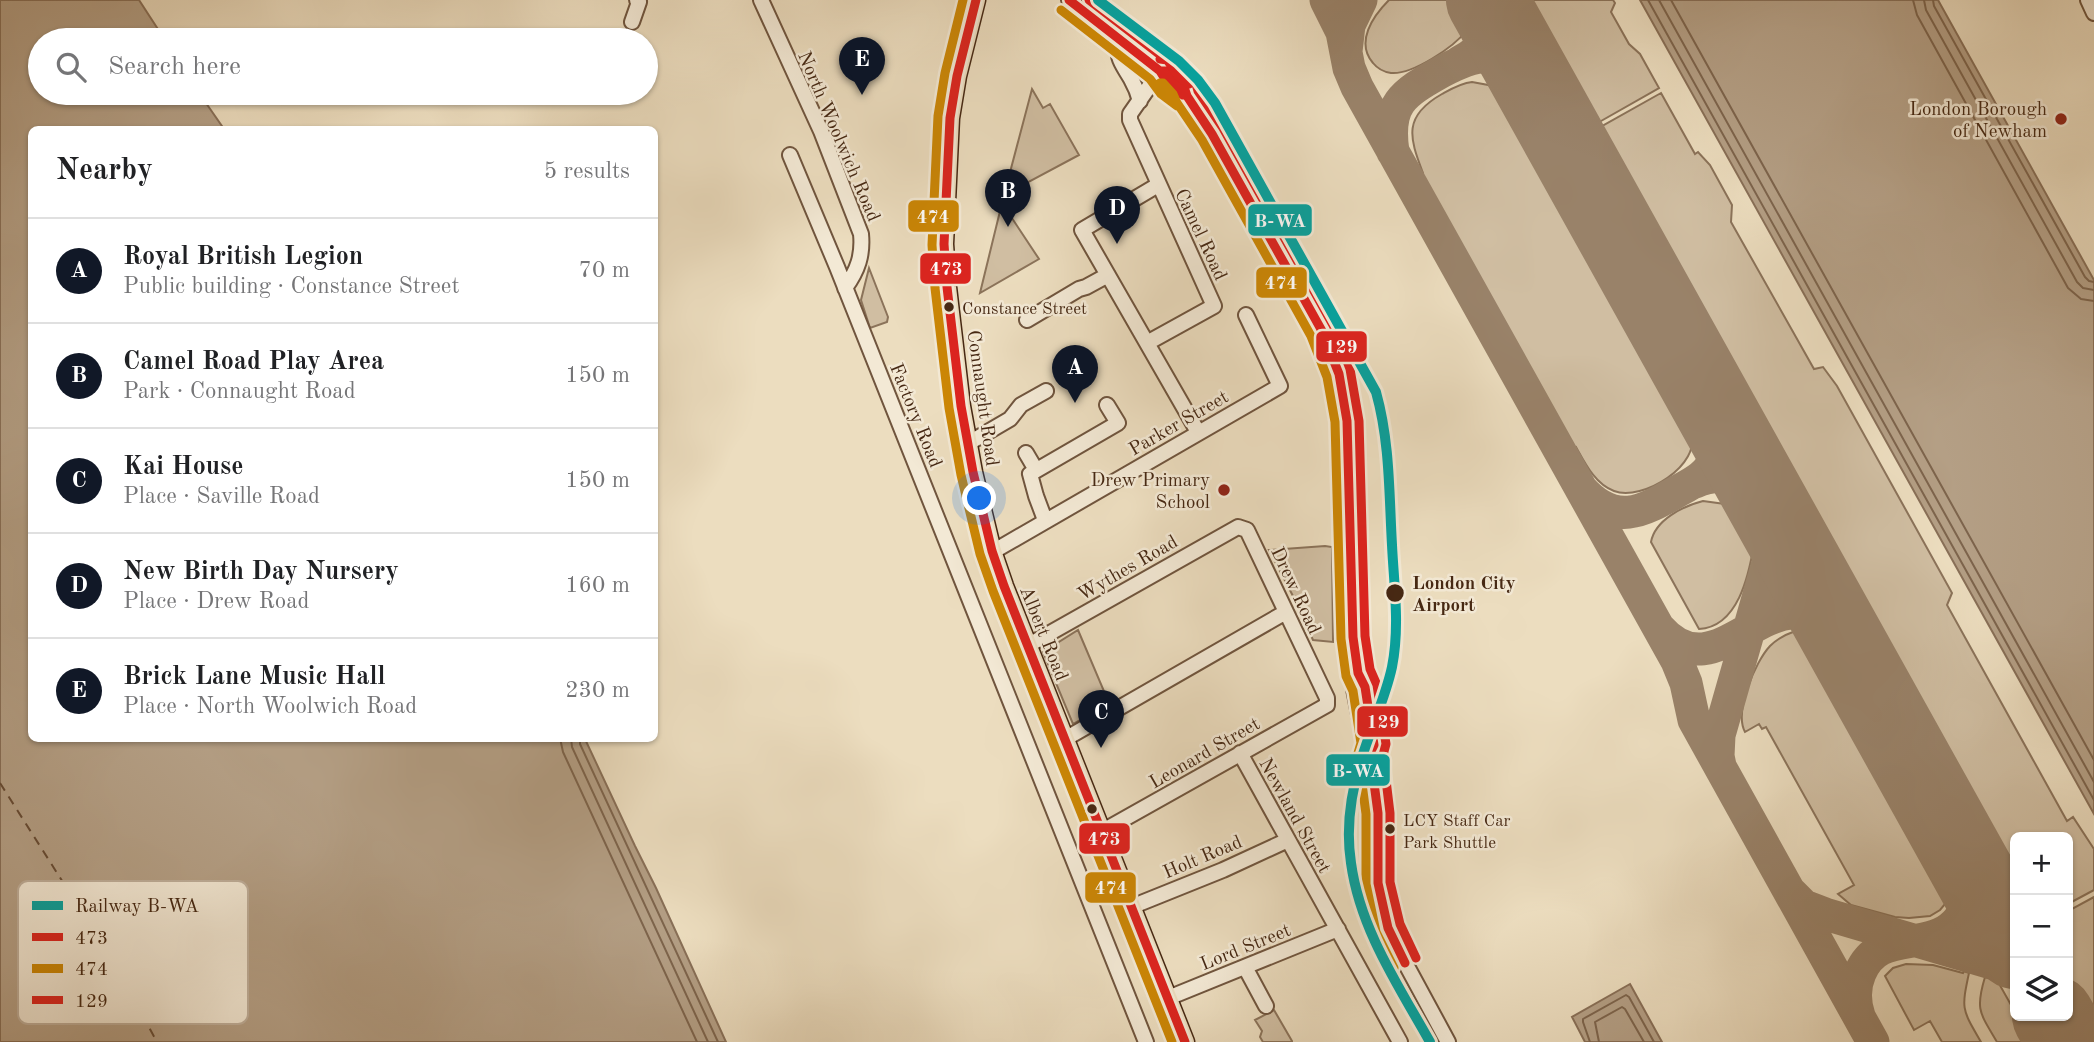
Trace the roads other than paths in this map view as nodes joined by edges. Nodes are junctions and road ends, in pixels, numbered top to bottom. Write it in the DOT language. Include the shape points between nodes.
graph roads {
  1 [pos="637,0"];
  2 [pos="761,0"];
  3 [pos="976,0"];
  4 [pos="1069,0"];
  5 [pos="2088,0"];
  6 [pos="2094,13"];
  7 [pos="632,22"];
  8 [pos="1122,41"];
  9 [pos="1160,71"];
  10 [pos="1132,80"];
  11 [pos="1149,86"];
  12 [pos="1140,101"];
  13 [pos="790,155"];
  14 [pos="1158,184"];
  15 [pos="1108,275"];
  16 [pos="845,288"];
  17 [pos="1246,316"];
  18 [pos="1027,320"];
  19 [pos="1147,343"];
  20 [pos="1046,391"];
  21 [pos="1107,405"];
  22 [pos="1198,432"];
  23 [pos="967,442"];
  24 [pos="1026,453"];
  25 [pos="1036,470"];
  26 [pos="1045,520"];
  27 [pos="1247,530"];
  28 [pos="992,551"];
  29 [pos="1286,612"];
  30 [pos="1027,646"];
  31 [pos="1327,705"];
  32 [pos="1065,739"];
  33 [pos="1240,753"];
  34 [pos="1101,832"];
  35 [pos="1288,840"];
  36 [pos="1131,907"];
  37 [pos="1338,929"];
  38 [pos="1245,967"];
  39 [pos="1168,998"];
  40 [pos="1266,1006"];
  41 [pos="1146,1042"];
  42 [pos="1185,1042"];
  43 [pos="1400,1042"];
  44 [pos="1448,1042"];
  1 -- 7 [label="street"];
  2 -- 16 [label="street, North Woolwich Road" via="821,131 861,234 860,264"];
  3 -- 23 [label="main road, Connaught Road" via="950,118 944,244"];
  4 -- 8 [label="street"];
  5 -- 6 [label="street"];
  8 -- 9 [label="street"];
  8 -- 10 [label="street" via="1118,55"];
  9 -- 11 [label="street, Camel Road"];
  9 -- 44 [label="street" via="1168,71 1184,87 1212,134 1322,331 1339,374 1347,421 1352,616 1358,673 1365,687 1374,745 1370,753 1378,813 1378,883 1395,944"];
  10 -- 11 [label="street"];
  10 -- 12 [label="street"];
  11 -- 12 [label="street, Camel Road"];
  12 -- 14 [label="street, Camel Road" via="1130,120"];
  13 -- 16 [label="street, Factory Road"];
  14 -- 15 [label="street, Camel Road" via="1082,230"];
  14 -- 19 [label="street, Camel Road" via="1214,306"];
  15 -- 18 [label="street"];
  15 -- 19 [label="street"];
  16 -- 41 [label="street, Factory Road"];
  17 -- 22 [label="street, Parker Street" via="1280,386"];
  19 -- 22 [label="street"];
  20 -- 23 [label="street" via="1021,405 1010,419"];
  21 -- 25 [label="street" via="1118,423"];
  22 -- 26 [label="street, Parker Street"];
  23 -- 28 [label="main road, Connaught Road"];
  24 -- 25 [label="street"];
  25 -- 26 [label="street" via="1030,474"];
  26 -- 28 [label="street, Parker Street"];
  27 -- 29 [label="street, Drew Road"];
  27 -- 30 [label="street, Wythes Road" via="1238,527"];
  28 -- 30 [label="main road, Albert Road"];
  29 -- 31 [label="street, Drew Road"];
  29 -- 32 [label="street"];
  30 -- 32 [label="main road, Albert Road"];
  31 -- 33 [label="street, Leonard Street"];
  32 -- 34 [label="main road, Albert Road"];
  33 -- 34 [label="street, Leonard Street"];
  33 -- 35 [label="street, Newland Street"];
  34 -- 36 [label="main road, Albert Road"];
  35 -- 36 [label="street, Holt Road"];
  35 -- 37 [label="street, Newland Street"];
  36 -- 39 [label="main road, Albert Road"];
  37 -- 38 [label="street, Lord Street"];
  37 -- 43 [label="street, Newland Street"];
  38 -- 39 [label="street, Lord Street"];
  38 -- 40 [label="street"];
  39 -- 42 [label="main road, Albert Road"];
}
